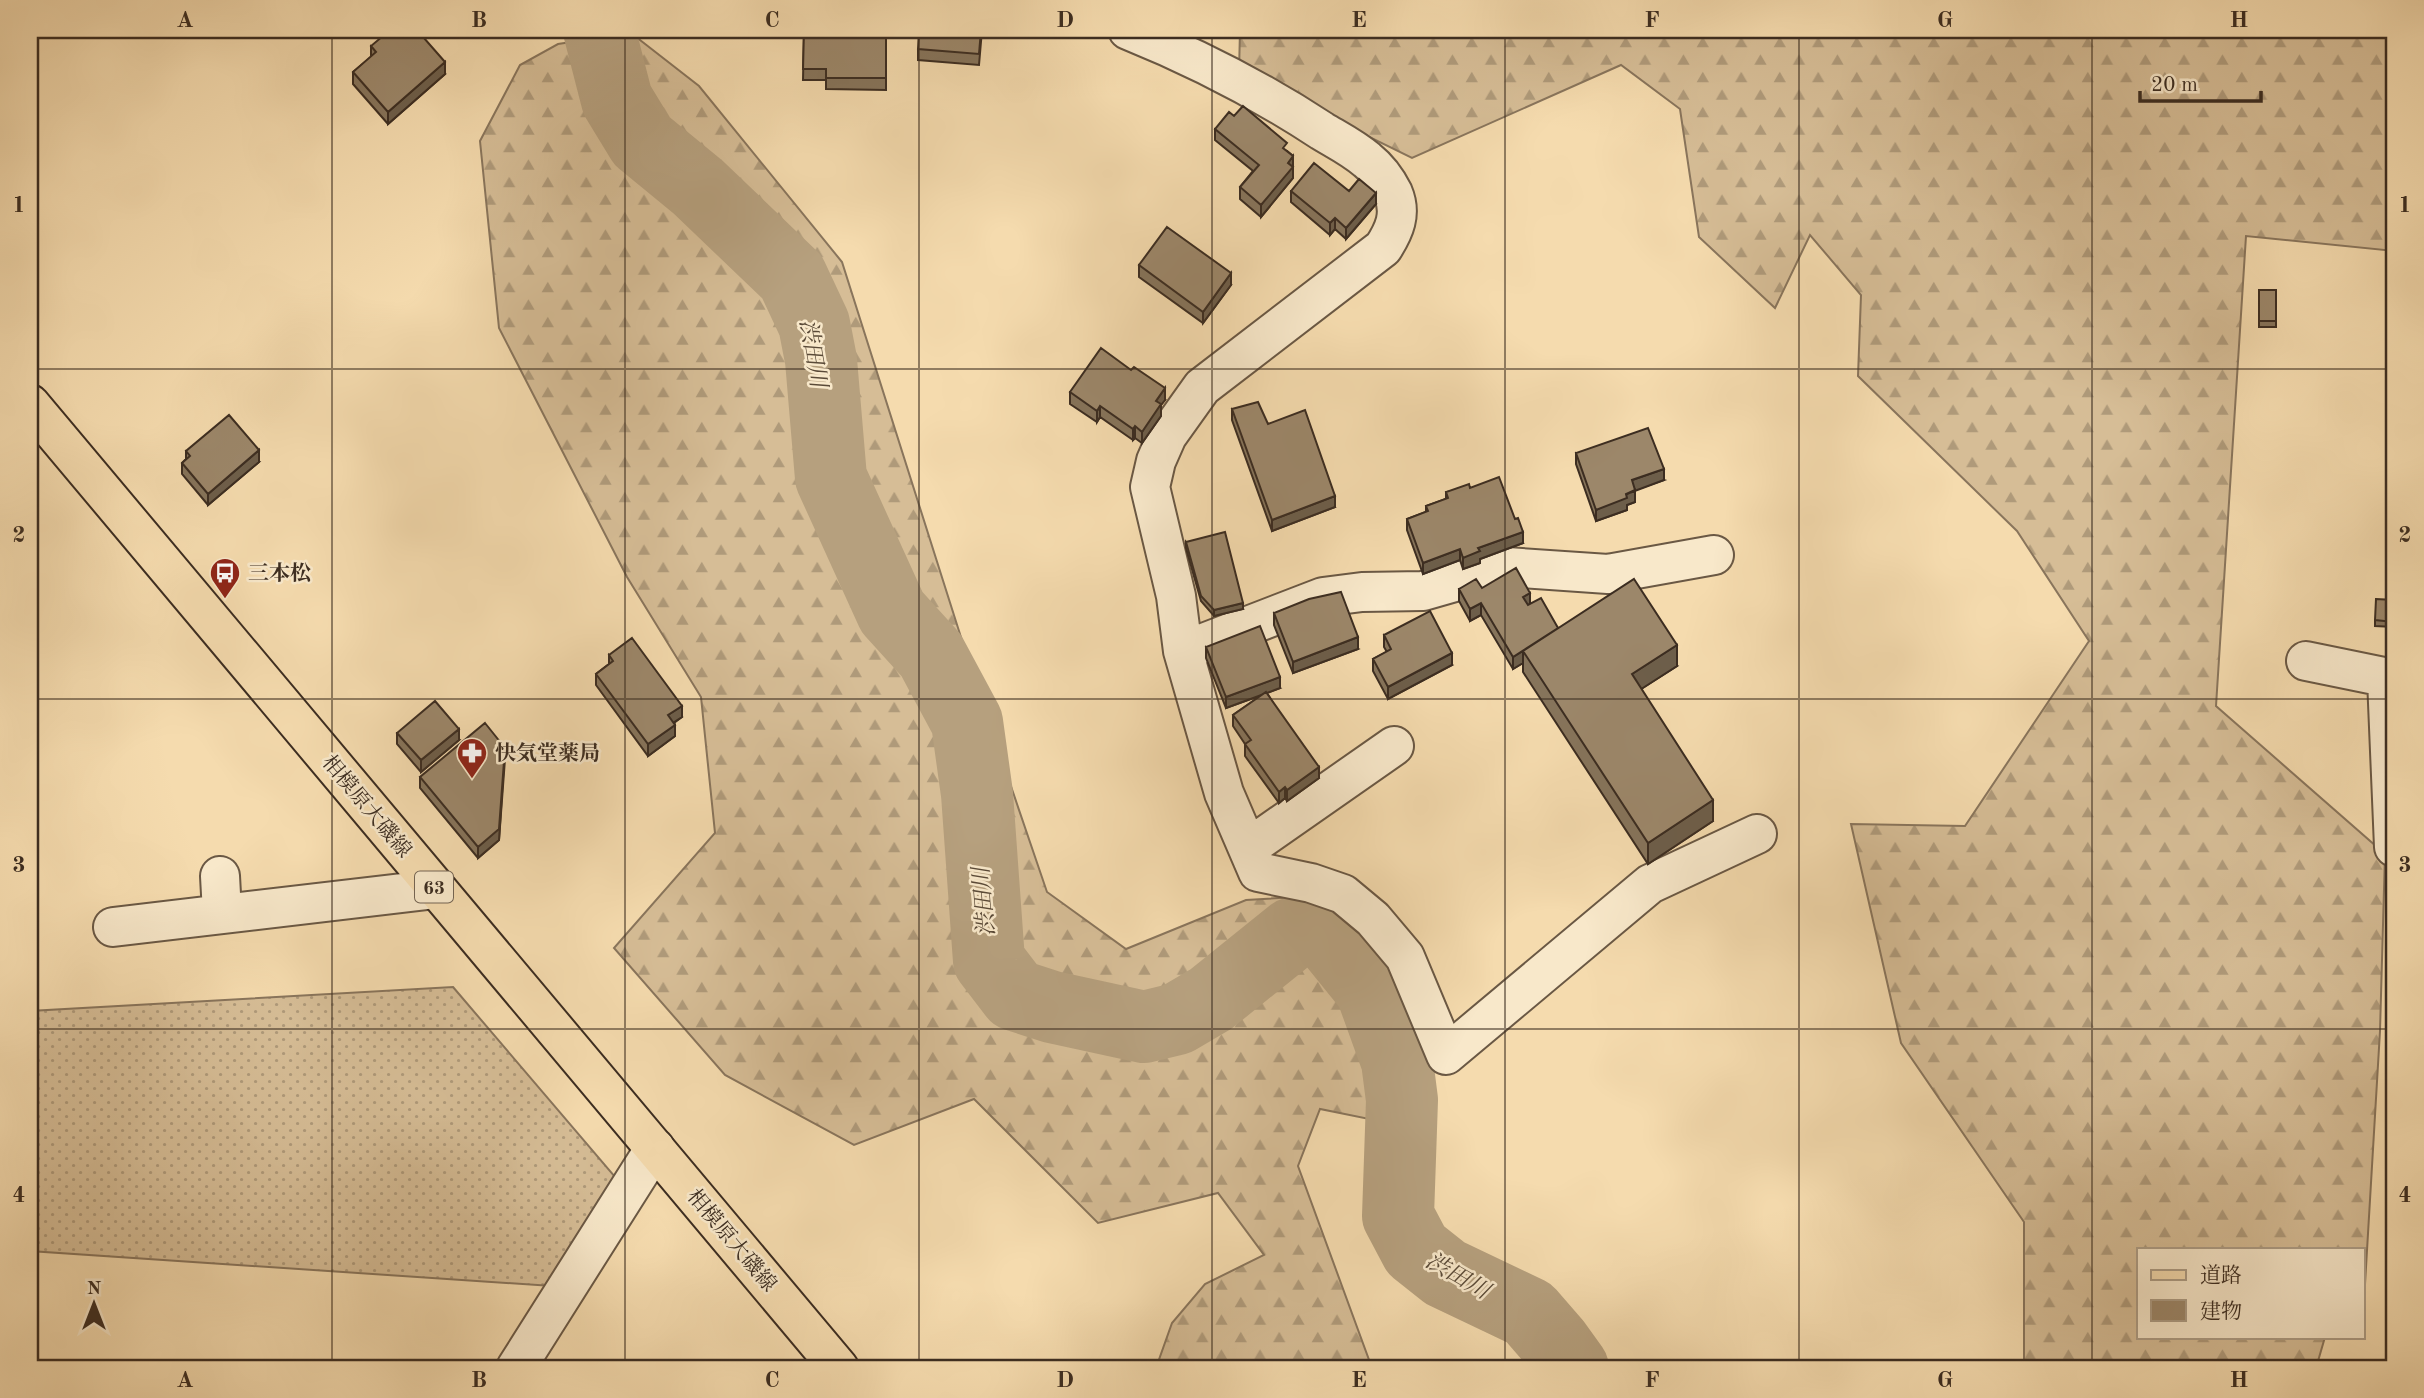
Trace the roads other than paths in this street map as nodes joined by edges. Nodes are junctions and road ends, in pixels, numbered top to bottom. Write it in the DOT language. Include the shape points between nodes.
graph roads {
  1 [pos="1128,30"];
  2 [pos="30,404"];
  3 [pos="1714,555"];
  4 [pos="1183,651"];
  5 [pos="2306,661"];
  6 [pos="2391,678"];
  7 [pos="1394,746"];
  8 [pos="1757,834"];
  9 [pos="2394,847"];
  10 [pos="1248,848"];
  11 [pos="220,876"];
  12 [pos="436,889"];
  13 [pos="222,914"];
  14 [pos="113,928"];
  15 [pos="655,1148"];
  16 [pos="516,1368"];
  17 [pos="839,1368"];
  1 -- 4 [label="street" via="1288,109 1367,159 1394,195 1397,211 1395,230 1383,248 1202,387 1167,436 1150,487"];
  2 -- 12 [label="main road, 相模原大磯線 / 63"];
  3 -- 4 [label="street" via="1608,574 1507,567 1423,591 1323,597"];
  4 -- 10 [label="street" via="1224,793"];
  5 -- 6 [label="street"];
  6 -- 9 [label="street"];
  7 -- 10 [label="street"];
  8 -- 10 [label="street" via="1650,884 1446,1055 1405,957 1373,919 1343,894 1258,872"];
  11 -- 13 [label="street"];
  12 -- 13 [label="street"];
  12 -- 15 [label="main road, 相模原大磯線 / 63"];
  13 -- 14 [label="street"];
  15 -- 16 [label="street"];
  15 -- 17 [label="main road, 相模原大磯線 / 63"];
}
